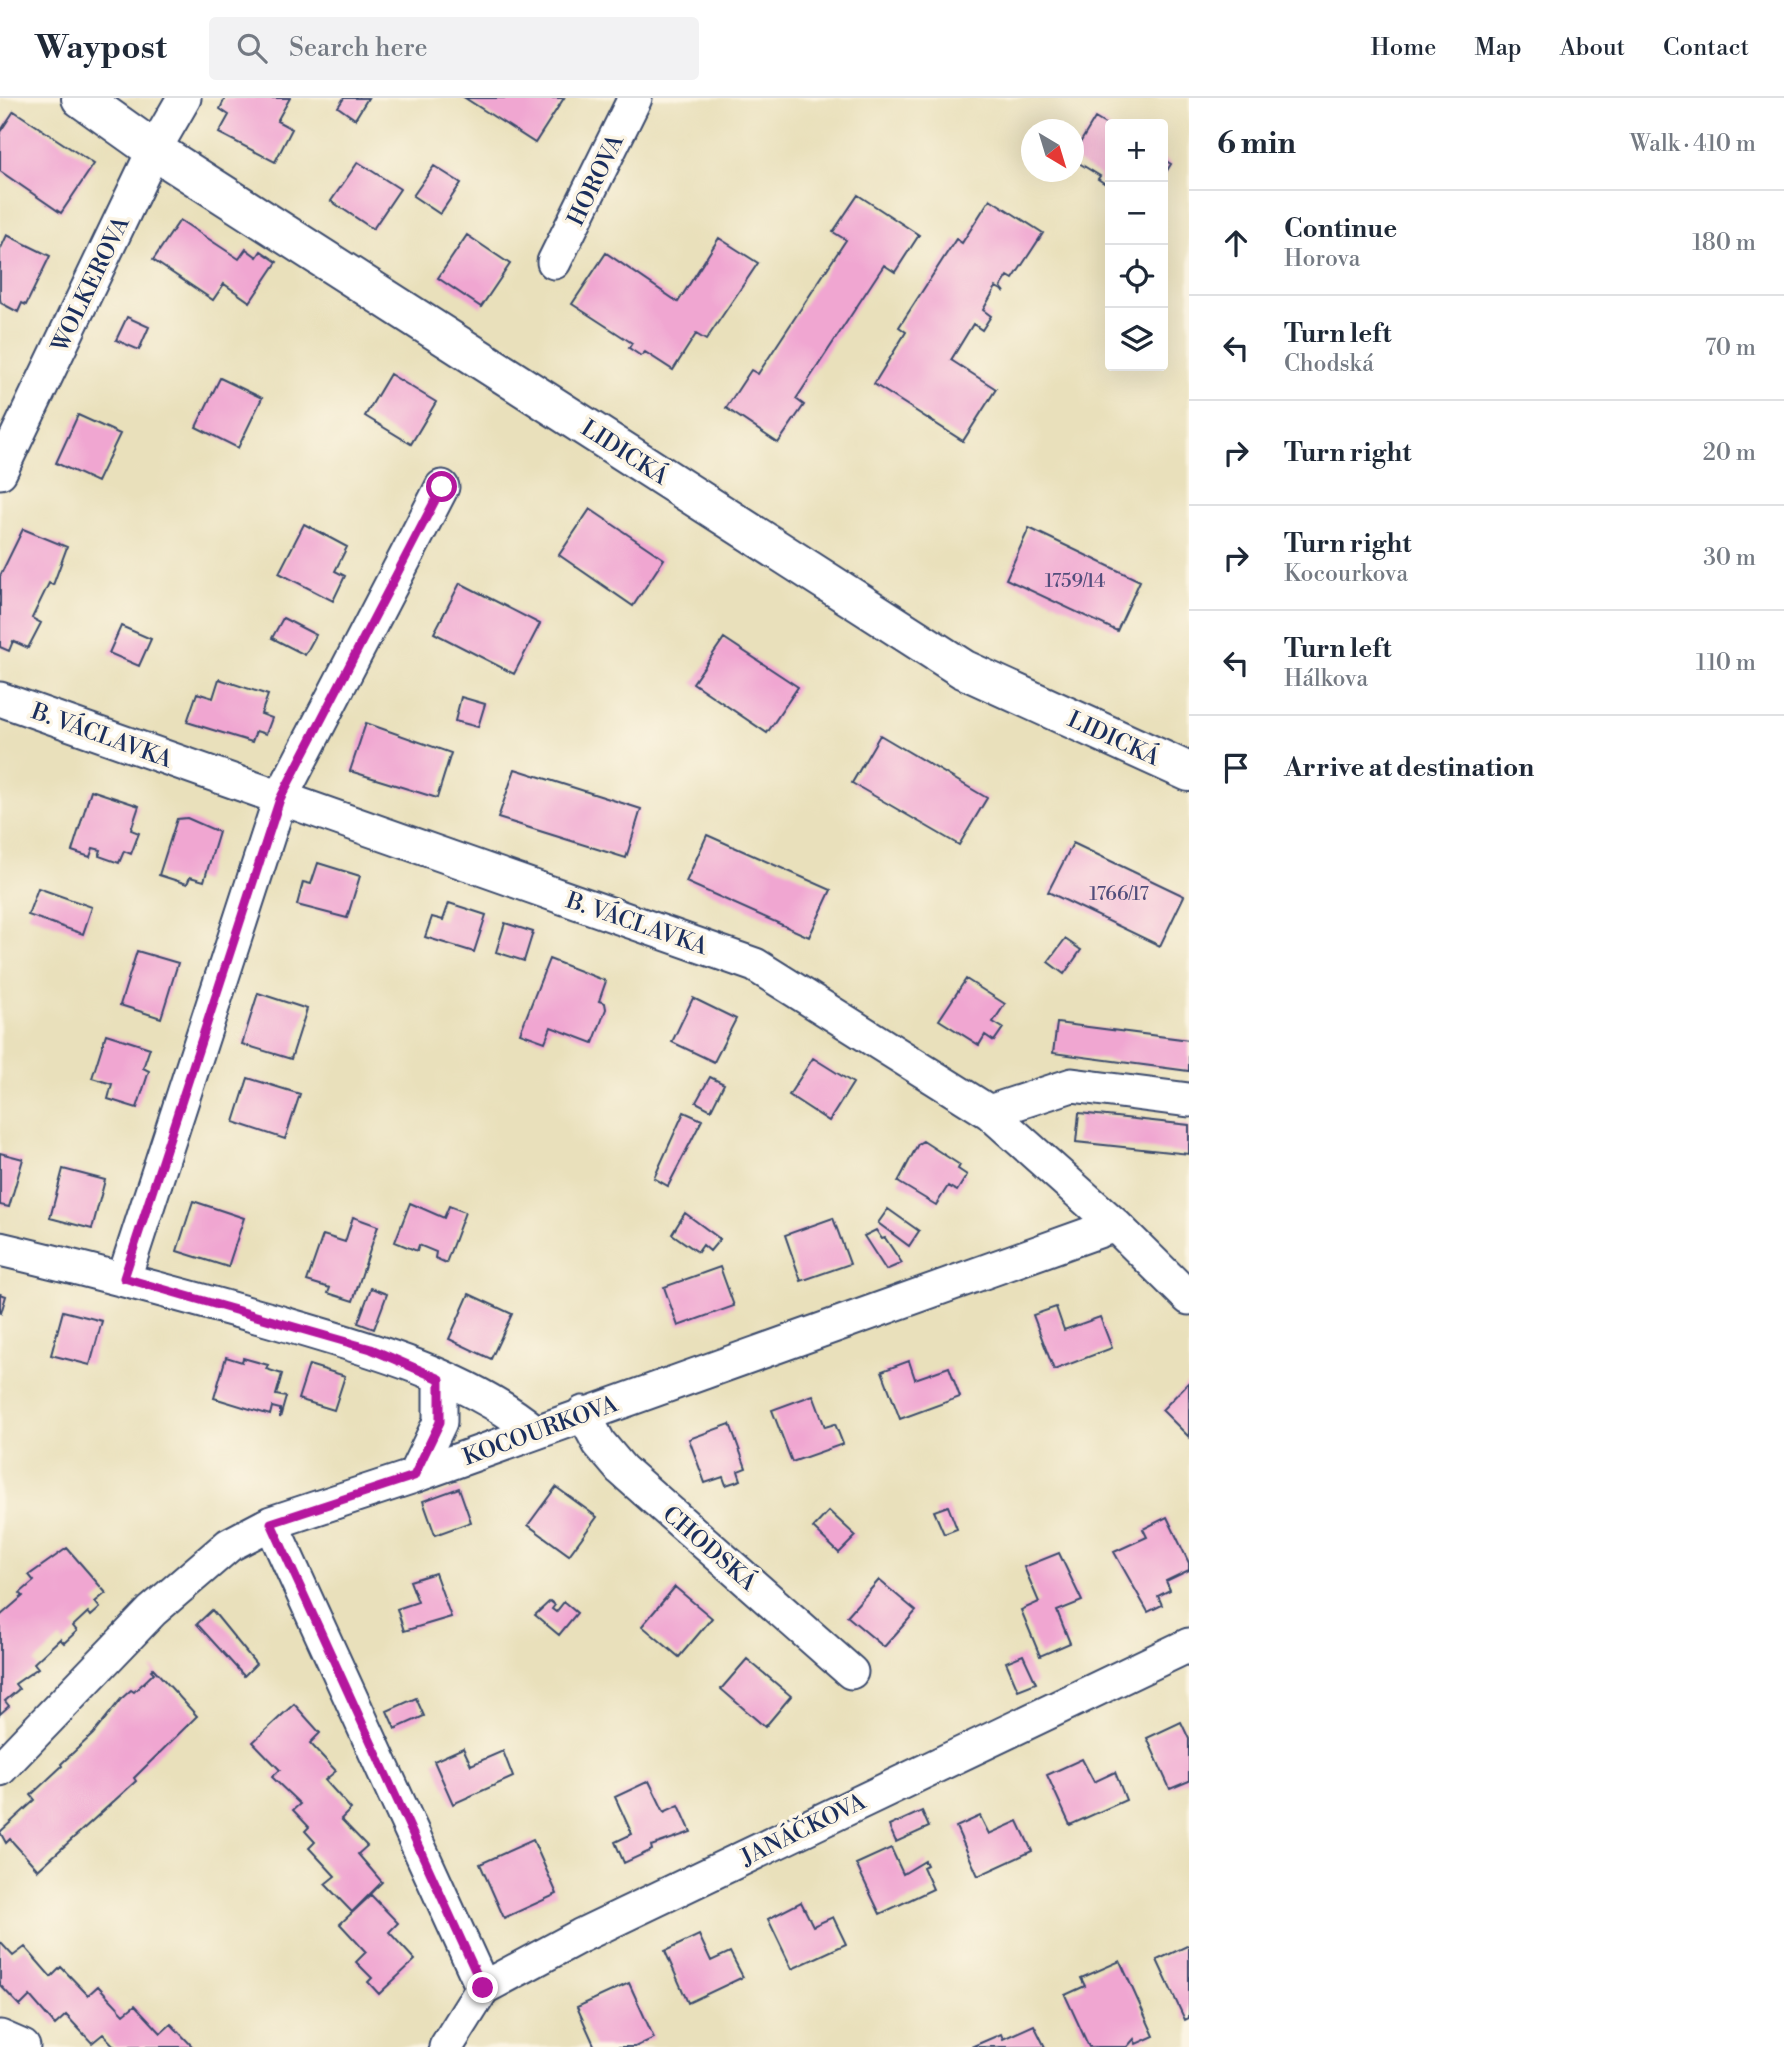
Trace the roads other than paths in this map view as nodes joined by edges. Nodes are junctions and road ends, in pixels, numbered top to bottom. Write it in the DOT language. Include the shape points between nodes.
graph roads {
  1 [pos="81,98"];
  2 [pos="184,98"];
  3 [pos="635,98"];
  4 [pos="155,150"];
  5 [pos="554,262"];
  6 [pos="0,472"];
  7 [pos="442,487"];
  8 [pos="0,699"];
  9 [pos="1189,772"];
  10 [pos="280,799"];
  11 [pos="1189,1100"];
  12 [pos="989,1112"];
  13 [pos="1115,1224"];
  14 [pos="0,1249"];
  15 [pos="124,1278"];
  16 [pos="1189,1298"];
  17 [pos="440,1379"];
  18 [pos="583,1413"];
  19 [pos="534,1431"];
  20 [pos="414,1476"];
  21 [pos="271,1523"];
  22 [pos="1189,1645"];
  23 [pos="851,1672"];
  24 [pos="0,1769"];
  25 [pos="483,1988"];
  26 [pos="0,2037"];
  27 [pos="23,2047"];
  28 [pos="446,2047"];
  1 -- 4 [label="main road, LIDICKÁ"];
  2 -- 4 [label="street, WOLKEROVA"];
  3 -- 5 [label="street, HOROVA"];
  4 -- 6 [label="street, WOLKEROVA"];
  4 -- 9 [label="main road, LIDICKÁ" via="963,669"];
  7 -- 10 [label="street"];
  8 -- 10 [label="street, B. VÁCLAVKA"];
  10 -- 12 [label="street, B. VÁCLAVKA" via="755,965"];
  10 -- 15 [label="street"];
  11 -- 12 [label="street" via="1072,1085"];
  12 -- 13 [label="street, B. VÁCLAVKA"];
  13 -- 16 [label="street, B. VÁCLAVKA"];
  13 -- 18 [label="street, KOCOURKOVA"];
  14 -- 15 [label="street"];
  15 -- 17 [label="street" via="371,1349"];
  17 -- 19 [label="street" via="509,1411"];
  17 -- 20 [label="street" via="440,1422"];
  18 -- 19 [label="street, KOCOURKOVA"];
  18 -- 23 [label="street, CHODSKÁ" via="599,1443 621,1469"];
  19 -- 20 [label="street, KOCOURKOVA"];
  20 -- 21 [label="street, KOCOURKOVA"];
  21 -- 24 [label="street, KOCOURKOVA" via="229,1545 152,1611"];
  21 -- 25 [label="street"];
  22 -- 25 [label="street, JANÁČKOVA" via="580,1936"];
  25 -- 28 [label="street, JANÁČKOVA"];
  26 -- 27 [label="street"];
}
